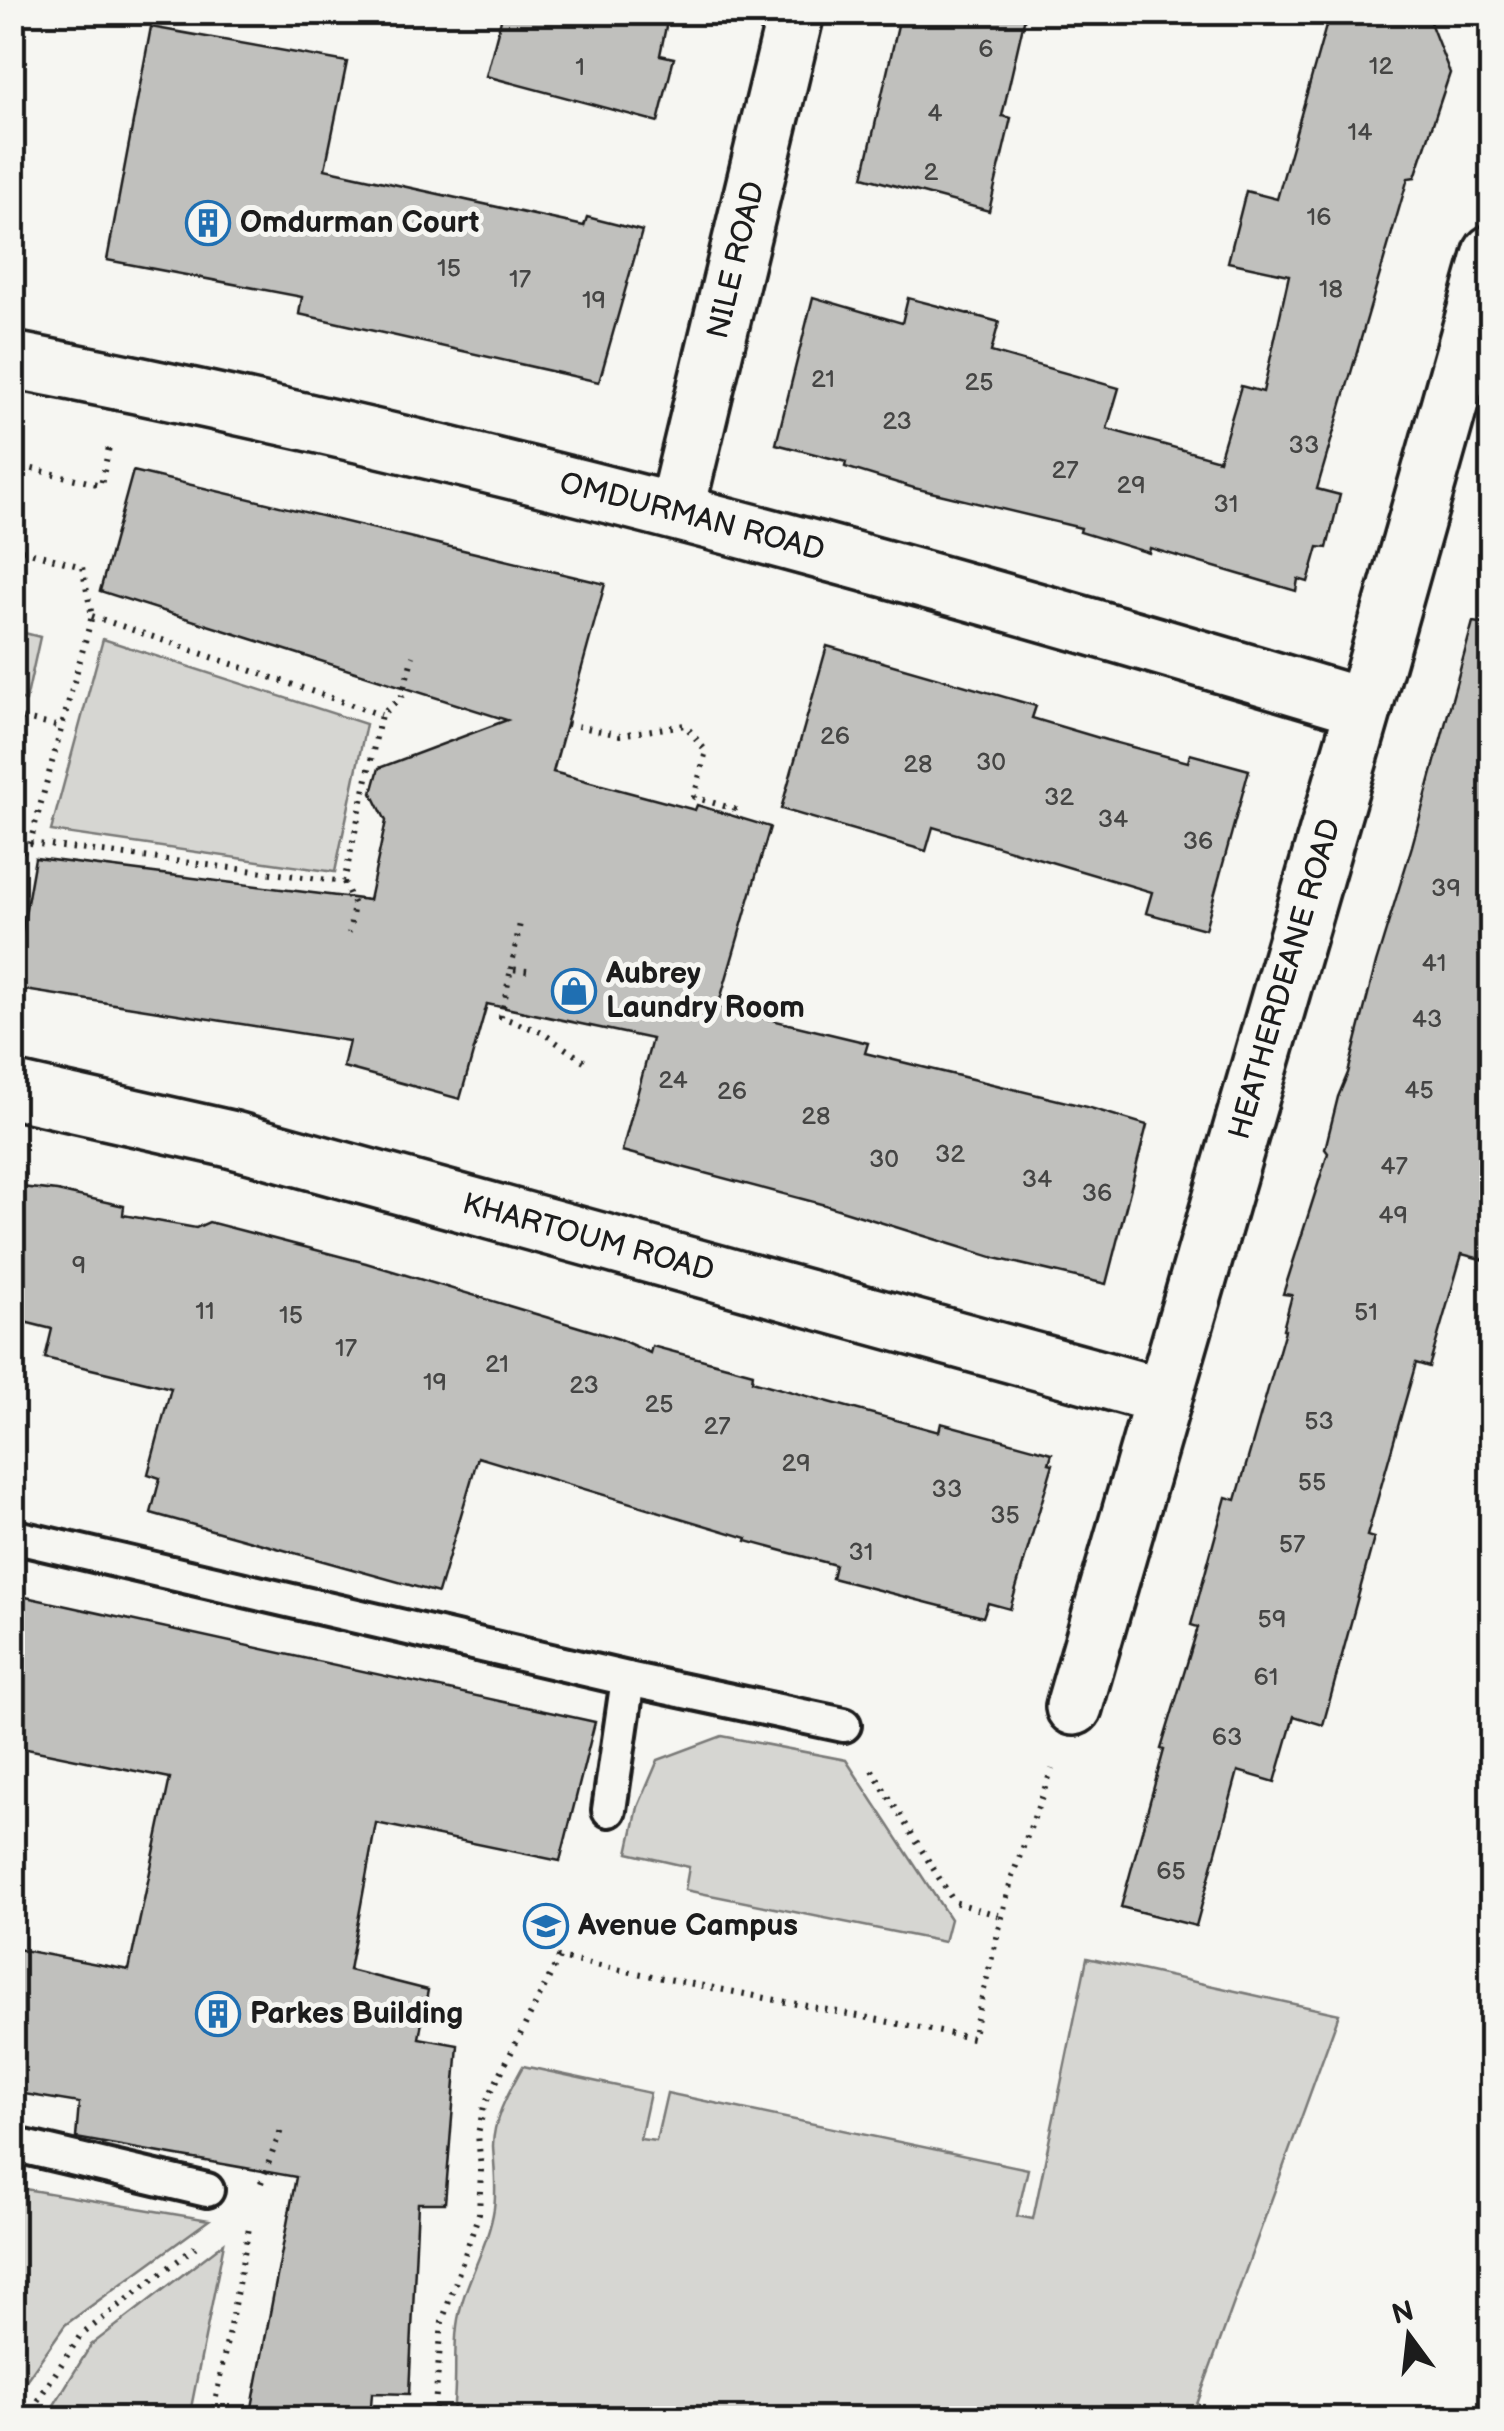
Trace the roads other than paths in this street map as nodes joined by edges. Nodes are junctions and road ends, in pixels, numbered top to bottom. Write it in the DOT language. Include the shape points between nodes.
graph roads {
  1 [pos="796,12"];
  2 [pos="1492,252"];
  3 [pos="12,360"];
  4 [pos="676,511"];
  5 [pos="1364,707"];
  6 [pos="12,1090"];
  7 [pos="1162,1396"];
  8 [pos="12,1536"];
  9 [pos="628,1679"];
  10 [pos="1074,1707"];
  11 [pos="844,1726"];
  12 [pos="609,1810"];
  13 [pos="12,2144"];
  14 [pos="207,2190"];
  1 -- 4 [label="street, NILE ROAD"];
  2 -- 5 [label="street, HEATHERDEANE ROAD"];
  3 -- 4 [label="street, OMDURMAN ROAD"];
  4 -- 5 [label="street, OMDURMAN ROAD"];
  5 -- 7 [label="street, HEATHERDEANE ROAD"];
  6 -- 7 [label="street, KHARTOUM ROAD" via="230,1138"];
  7 -- 10 [label="street, HEATHERDEANE ROAD"];
  8 -- 9 [label="lane"];
  9 -- 11 [label="lane"];
  9 -- 12 [label="lane"];
  13 -- 14 [label="lane"];
}
